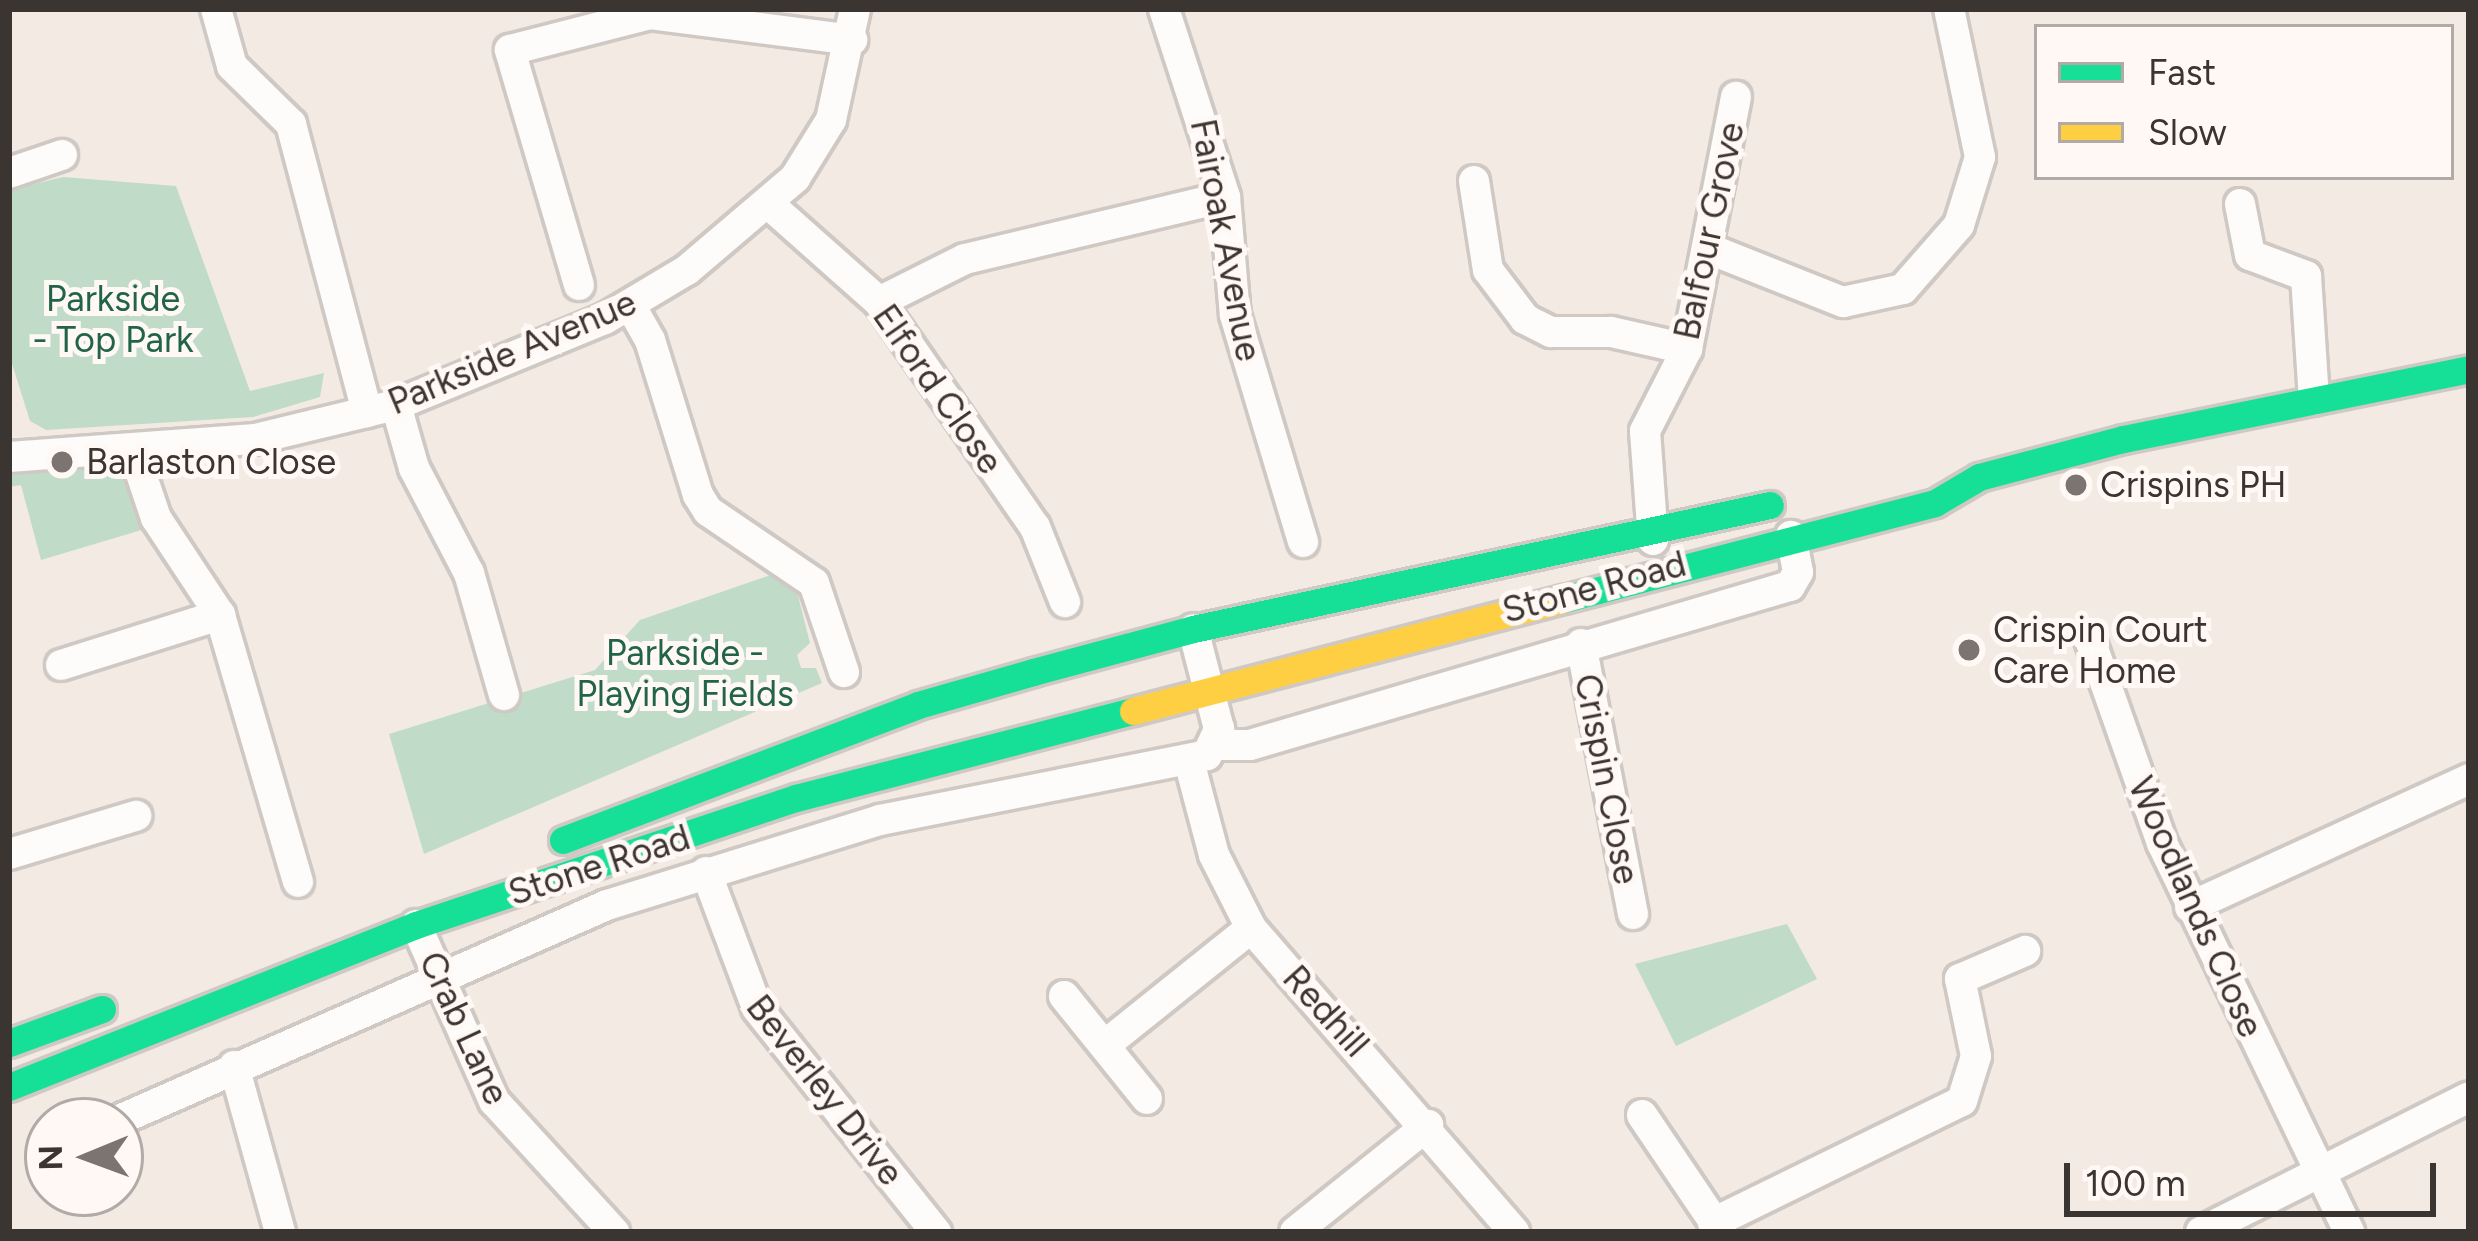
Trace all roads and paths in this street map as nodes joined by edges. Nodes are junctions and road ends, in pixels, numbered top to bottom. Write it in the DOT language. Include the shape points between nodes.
graph roads {
  1 [pos="216,9"];
  2 [pos="1164,9"];
  3 [pos="1949,9"];
  4 [pos="854,25"];
  5 [pos="1736,97"];
  6 [pos="62,155"];
  7 [pos="9,173"];
  8 [pos="1474,181"];
  9 [pos="1225,196"];
  10 [pos="2240,204"];
  11 [pos="771,206"];
  12 [pos="1712,250"];
  13 [pos="579,285"];
  14 [pos="879,302"];
  15 [pos="630,305"];
  16 [pos="1687,349"];
  17 [pos="2469,369"];
  18 [pos="2314,400"];
  19 [pos="382,408"];
  20 [pos="10,451"];
  21 [pos="134,453"];
  22 [pos="1910,477"];
  23 [pos="1979,477"];
  24 [pos="1811,497"];
  25 [pos="1650,530"];
  26 [pos="1791,536"];
  27 [pos="1303,542"];
  28 [pos="1660,569"];
  29 [pos="1065,602"];
  30 [pos="220,615"];
  31 [pos="1192,628"];
  32 [pos="2089,637"];
  33 [pos="1581,644"];
  34 [pos="61,665"];
  35 [pos="844,672"];
  36 [pos="1205,689"];
  37 [pos="504,695"];
  38 [pos="1217,745"];
  39 [pos="1189,761"];
  40 [pos="2469,778"];
  41 [pos="119,813"];
  42 [pos="539,849"];
  43 [pos="9,854"];
  44 [pos="706,872"];
  45 [pos="298,881"];
  46 [pos="433,887"];
  47 [pos="392,902"];
  48 [pos="2190,907"];
  49 [pos="1634,914"];
  50 [pos="416,925"];
  51 [pos="1251,928"];
  52 [pos="2025,951"];
  53 [pos="440,982"];
  54 [pos="1064,996"];
  55 [pos="127,999"];
  56 [pos="9,1043"];
  57 [pos="1105,1046"];
  58 [pos="234,1066"];
  59 [pos="9,1088"];
  60 [pos="2469,1097"];
  61 [pos="1147,1099"];
  62 [pos="144,1109"];
  63 [pos="1642,1115"];
  64 [pos="1428,1125"];
  65 [pos="2319,1171"];
  66 [pos="1717,1228"];
  67 [pos="280,1232"];
  68 [pos="614,1232"];
  69 [pos="936,1232"];
  70 [pos="1294,1232"];
  71 [pos="1514,1232"];
  72 [pos="2201,1232"];
  73 [pos="2349,1232"];
  1 -- 19 [label="street" via="232,66 291,124"];
  2 -- 9 [label="street, Fairoak Avenue"];
  3 -- 12 [label="street" via="1980,157 1959,225 1903,289 1843,302"];
  4 -- 11 [label="street, Parkside Avenue" via="825,132"];
  4 -- 13 [label="street" via="650,14 510,50"];
  5 -- 12 [label="street, Balfour Grove"];
  6 -- 7 [label="street"];
  8 -- 16 [label="street" via="1488,270 1503,301 1525,319 1551,332 1611,332"];
  9 -- 14 [label="street" via="965,259"];
  9 -- 27 [label="street, Fairoak Avenue" via="1234,315"];
  10 -- 18 [label="street" via="2250,255 2306,276"];
  11 -- 14 [label="street, Elford Close"];
  11 -- 15 [label="street, Parkside Avenue"];
  12 -- 16 [label="street, Balfour Grove"];
  14 -- 29 [label="street, Elford Close" via="1035,527"];
  15 -- 19 [label="street, Parkside Avenue"];
  15 -- 35 [label="street" via="650,340 698,495 708,511 814,584"];
  16 -- 25 [label="street, Balfour Grove" via="1645,431"];
  17 -- 18 [label="highway, Stone Road"];
  18 -- 23 [label="highway, Stone Road"];
  19 -- 21 [label="street, Parkside Avenue" via="255,439"];
  19 -- 37 [label="street" via="469,573"];
  20 -- 21 [label="street, Parkside Avenue"];
  21 -- 30 [label="street" via="156,518"];
  22 -- 23 [label="highway, Stone Road"];
  23 -- 26 [label="highway, Stone Road" via="1935,503"];
  24 -- 25 [label="highway, Stone Road"];
  25 -- 28 [label="street, Balfour Grove"];
  25 -- 31 [label="highway, Stone Road"];
  26 -- 28 [label="highway, Stone Road"];
  26 -- 33 [label="street" via="1798,572 1790,586"];
  28 -- 36 [label="highway, Stone Road"];
  30 -- 34 [label="street"];
  30 -- 45 [label="street"];
  31 -- 36 [label="street"];
  31 -- 42 [label="highway, Stone Road" via="918,705"];
  32 -- 48 [label="street, Woodlands Close"];
  33 -- 38 [label="street" via="1250,745"];
  33 -- 49 [label="street, Crispin Close"];
  36 -- 38 [label="street"];
  36 -- 50 [label="highway, Stone Road" via="796,798"];
  38 -- 39 [label="street, Stone Road"];
  39 -- 44 [label="street, Stone Road" via="995,791"];
  39 -- 51 [label="street, Redhill" via="1214,855"];
  40 -- 48 [label="street"];
  41 -- 43 [label="street"];
  44 -- 53 [label="street, Stone Road" via="607,905"];
  44 -- 69 [label="street, Beverley Drive" via="758,1008"];
  46 -- 47 [label="highway"];
  48 -- 65 [label="street, Woodlands Close"];
  50 -- 53 [label="street, Crab Lane"];
  50 -- 59 [label="highway, Stone Road"];
  51 -- 57 [label="street"];
  51 -- 64 [label="street, Redhill"];
  52 -- 66 [label="street" via="1960,979 1976,1056 1962,1101"];
  53 -- 58 [label="street, Stone Road"];
  53 -- 68 [label="street, Crab Lane" via="494,1101"];
  54 -- 57 [label="street"];
  55 -- 56 [label="highway"];
  57 -- 61 [label="street"];
  58 -- 62 [label="street, Stone Road"];
  58 -- 67 [label="street"];
  60 -- 65 [label="street"];
  63 -- 66 [label="street"];
  64 -- 70 [label="street"];
  64 -- 71 [label="street, Redhill"];
  65 -- 72 [label="street"];
  65 -- 73 [label="street, Woodlands Close"];
}
